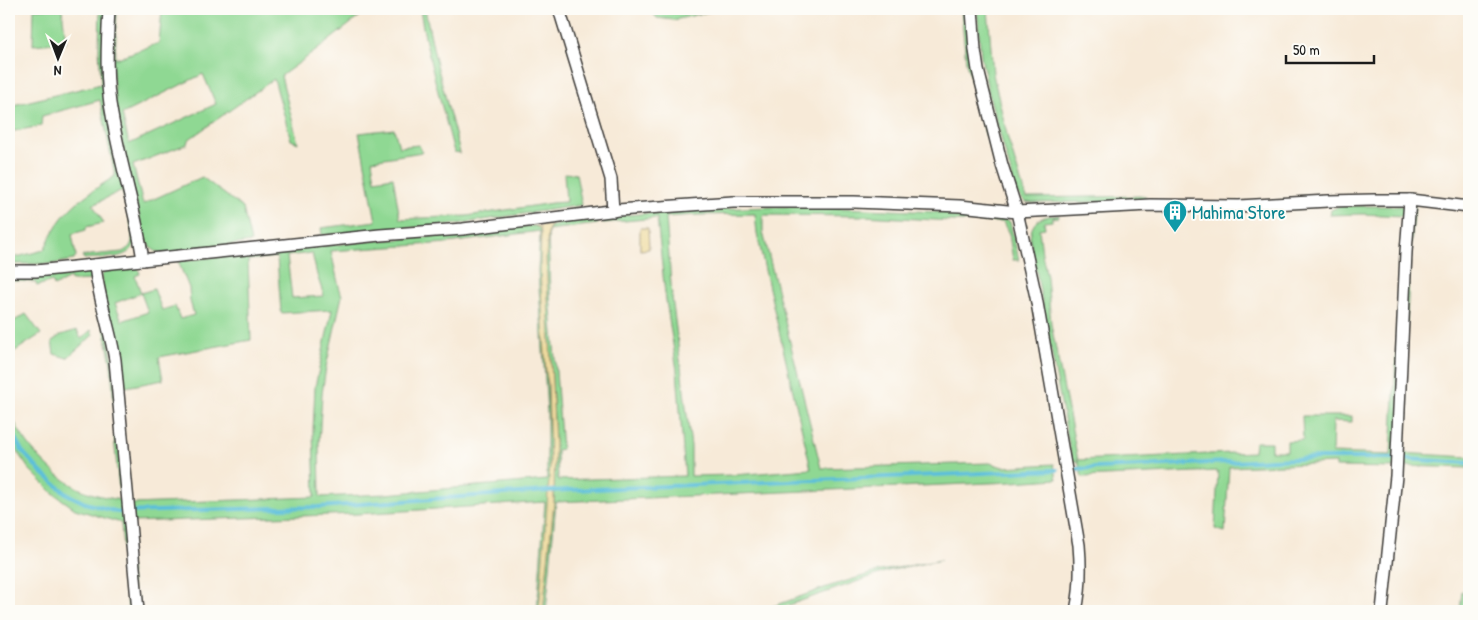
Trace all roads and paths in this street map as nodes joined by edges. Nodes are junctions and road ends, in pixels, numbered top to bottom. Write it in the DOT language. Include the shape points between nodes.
graph roads {
  1 [pos="109,9"];
  2 [pos="559,9"];
  3 [pos="972,9"];
  4 [pos="1410,200"];
  5 [pos="1469,207"];
  6 [pos="613,211"];
  7 [pos="1018,212"];
  8 [pos="143,260"];
  9 [pos="95,265"];
  10 [pos="9,271"];
  11 [pos="138,611"];
  12 [pos="1076,611"];
  13 [pos="1382,611"];
  1 -- 8 [label="street" via="109,94"];
  2 -- 6 [label="street" via="610,179"];
  3 -- 7 [label="street" via="978,70 1002,165"];
  4 -- 5 [label="street"];
  4 -- 7 [label="street" via="1239,206 1150,205"];
  4 -- 13 [label="street" via="1396,476"];
  6 -- 7 [label="street" via="742,202 854,202"];
  6 -- 8 [label="street"];
  7 -- 12 [label="street" via="1079,545 1081,586"];
  8 -- 9 [label="street"];
  9 -- 10 [label="street"];
  9 -- 11 [label="street" via="115,360"];
}
